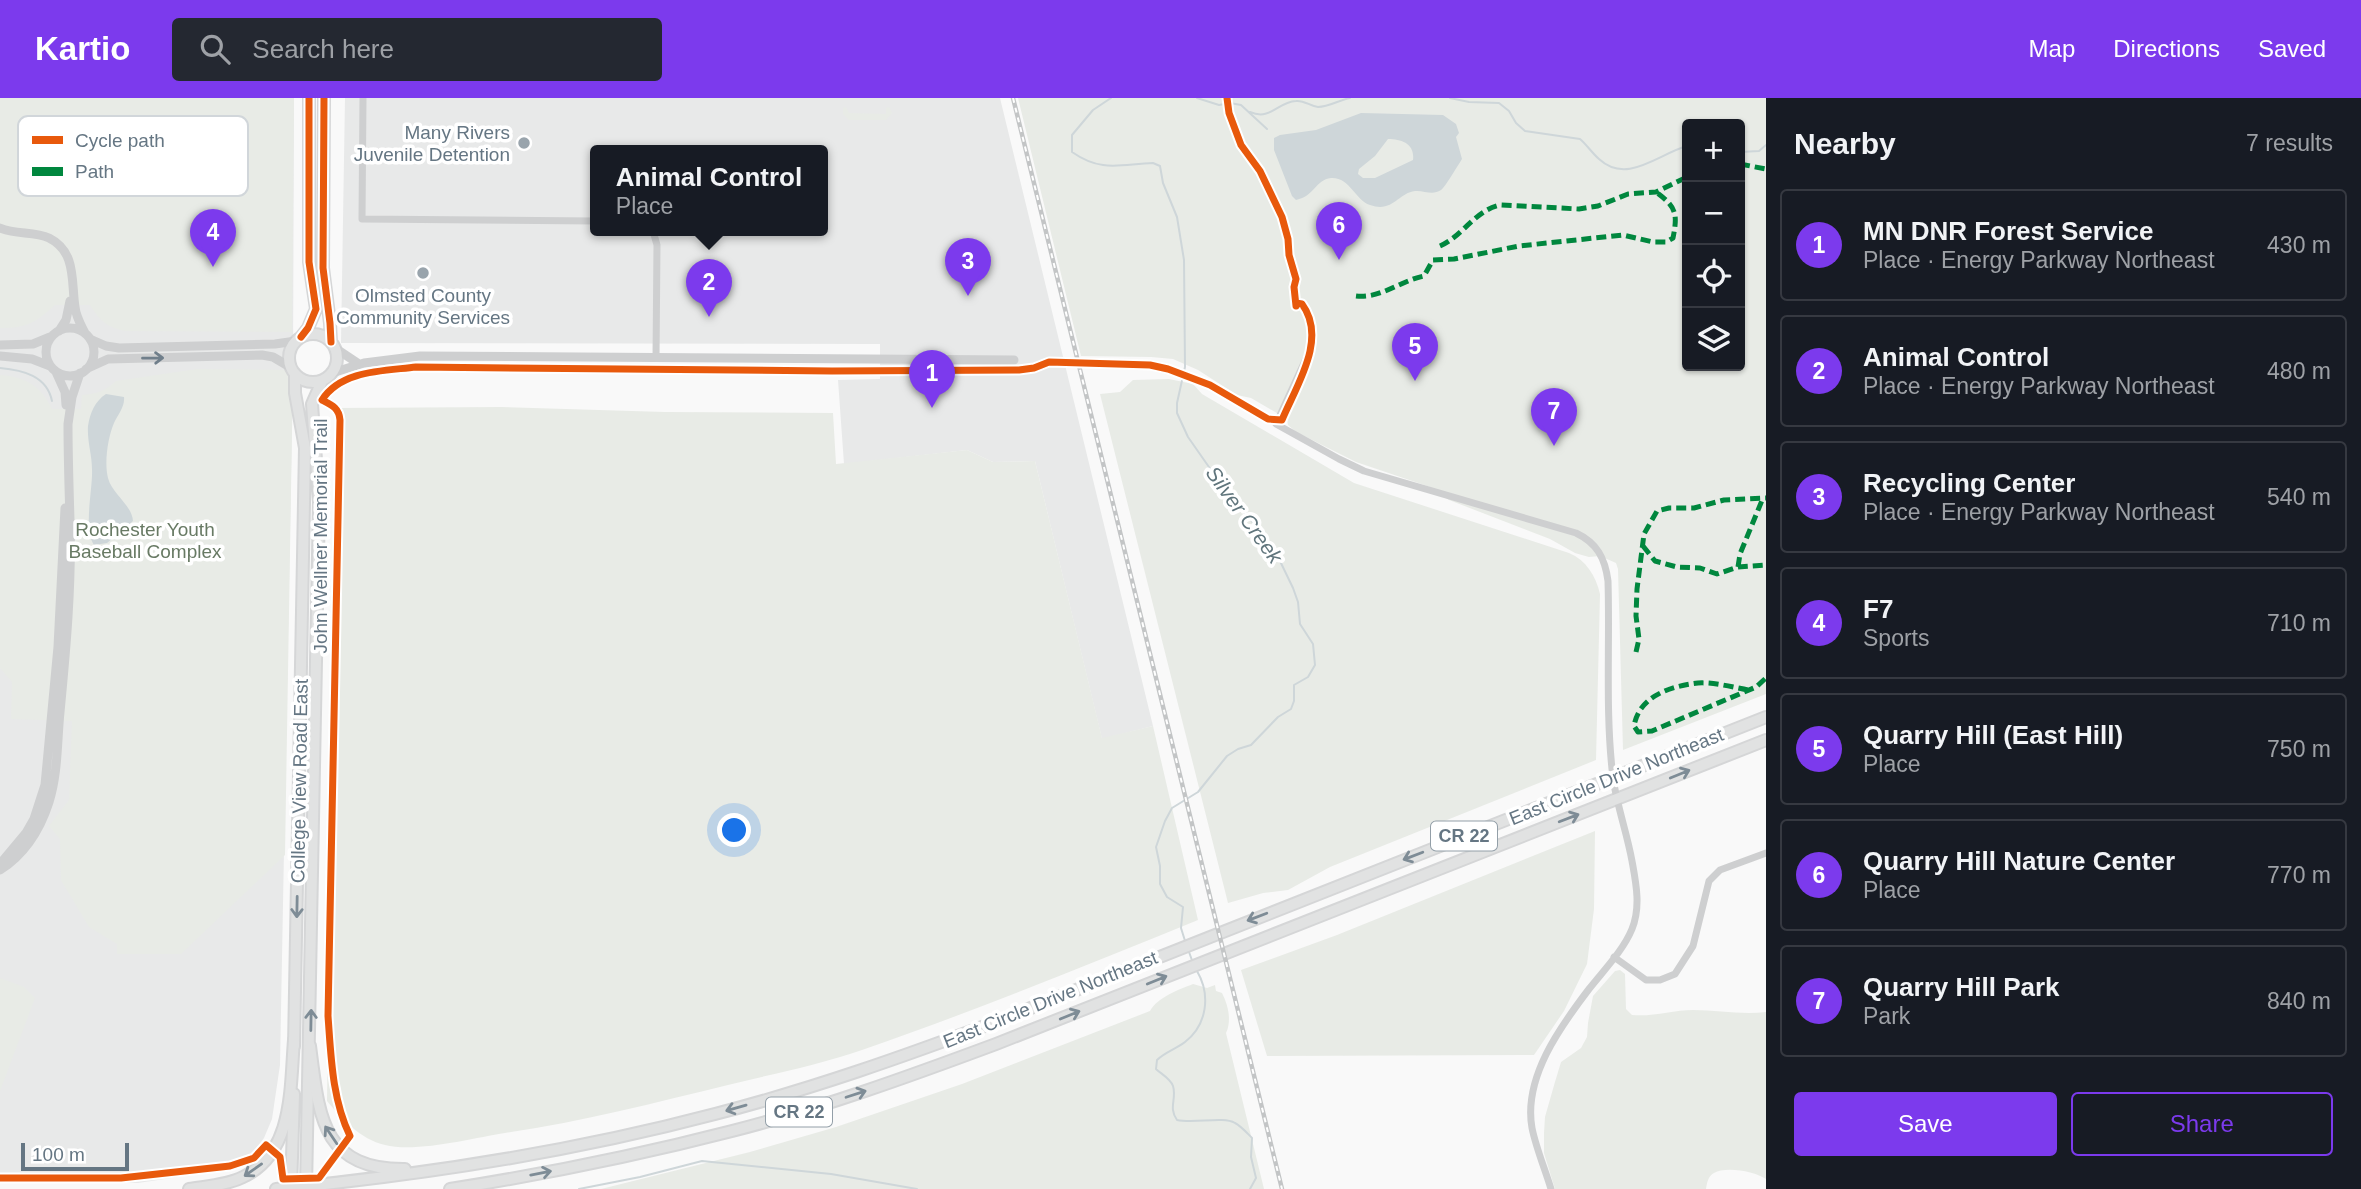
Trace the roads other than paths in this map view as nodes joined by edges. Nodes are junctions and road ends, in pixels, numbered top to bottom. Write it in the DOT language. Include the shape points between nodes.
graph roads {
  1 [pos="309,98"];
  2 [pos="324,98"];
  3 [pos="363,98"];
  4 [pos="590,221"];
  5 [pos="0,228"];
  6 [pos="654,236"];
  7 [pos="73,278"];
  8 [pos="55,334"];
  9 [pos="87,336"];
  10 [pos="1310,338"];
  11 [pos="299,339"];
  12 [pos="0,345"];
  13 [pos="333,345"];
  14 [pos="0,356"];
  15 [pos="656,358"];
  16 [pos="1014,360"];
  17 [pos="359,364"];
  18 [pos="53,368"];
  19 [pos="83,371"];
  20 [pos="292,371"];
  21 [pos="327,377"];
  22 [pos="68,424"];
  23 [pos="68,489"];
  24 [pos="1766,717"];
  25 [pos="1766,740"];
  26 [pos="1613,778"];
  27 [pos="1616,799"];
  28 [pos="1766,853"];
  29 [pos="0,864"];
  30 [pos="0,870"];
  31 [pos="1614,957"];
  32 [pos="294,1040"];
  33 [pos="310,1046"];
  34 [pos="460,1167"];
  35 [pos="291,1188"];
  36 [pos="306,1188"];
  37 [pos="190,1189"];
  38 [pos="276,1189"];
  39 [pos="450,1189"];
  40 [pos="1551,1189"];
  1 -- 11 [label="main road" via="309,262 316,309"];
  2 -- 13 [label="main road" via="323,268"];
  3 -- 4 [label="street" via="362,219"];
  5 -- 7 [label="street" via="39,235 58,244 71,264"];
  6 -- 15 [label="street"];
  7 -- 8 [label="street" via="69,310"];
  7 -- 9 [label="street" via="75,309"];
  8 -- 9 [label="street" via="73,328"];
  8 -- 12 [label="street" via="33,344"];
  8 -- 18 [label="street" via="46,353"];
  9 -- 11 [label="street" via="119,348 275,344"];
  9 -- 19 [label="street" via="93,354"];
  10 -- 26 [label="street" via="1310,350 1276,424 1364,471 1567,530 1597,549 1608,581"];
  11 -- 13 [label="main road" via="317,334"];
  11 -- 20 [label="main road" via="289,353"];
  13 -- 17 [label="street"];
  13 -- 21 [label="main road" via="337,357"];
  14 -- 18 [label="street" via="32,359"];
  15 -- 16 [label="street"];
  15 -- 17 [label="street" via="420,356"];
  17 -- 21 [label="street"];
  18 -- 19 [label="street" via="66,375"];
  18 -- 22 [label="street" via="65,392"];
  19 -- 20 [label="street, one-way" via="108,359 262,355"];
  19 -- 22 [label="street" via="72,397"];
  20 -- 21 [label="main road" via="307,382"];
  20 -- 32 [label="main road, College View Road East, one-way" via="304,447"];
  33 -- 21 [label="main road, College View Road East, one-way" via="319,502 312,404"];
  22 -- 23 [label="street"];
  23 -- 29 [label="street" via="45,785 34,819"];
  23 -- 30 [label="street" via="66,647 52,792 27,847"];
  24 -- 26 [label="main road, East Circle Drive Northeast / CR 22"];
  27 -- 25 [label="main road, East Circle Drive Northeast / CR 22, one-way"];
  26 -- 27 [label="street"];
  26 -- 34 [label="main road, East Circle Drive Northeast / CR 22, one-way" via="951,1039 811,1087 671,1125"];
  27 -- 31 [label="street" via="1638,900 1632,929"];
  39 -- 27 [label="main road, East Circle Drive Northeast / CR 22, one-way" via="637,1154 822,1105 996,1044"];
  28 -- 31 [label="street" via="1720,870 1709,881 1693,946 1675,974 1646,980"];
  31 -- 40 [label="street" via="1566,1021 1539,1068 1530,1104 1532,1128"];
  32 -- 35 [label="main road, College View Road East"];
  32 -- 37 [label="main road, one-way" via="286,1121 274,1150 239,1179"];
  34 -- 33 [label="main road, one-way" via="383,1168 346,1153 331,1138 321,1117"];
  33 -- 36 [label="main road, College View Road East"];
  34 -- 36 [label="main road, East Circle Drive Northeast / CR 22"];
  35 -- 36 [label="main road, CR 22"];
  35 -- 38 [label="main road, CR 22"];
}
